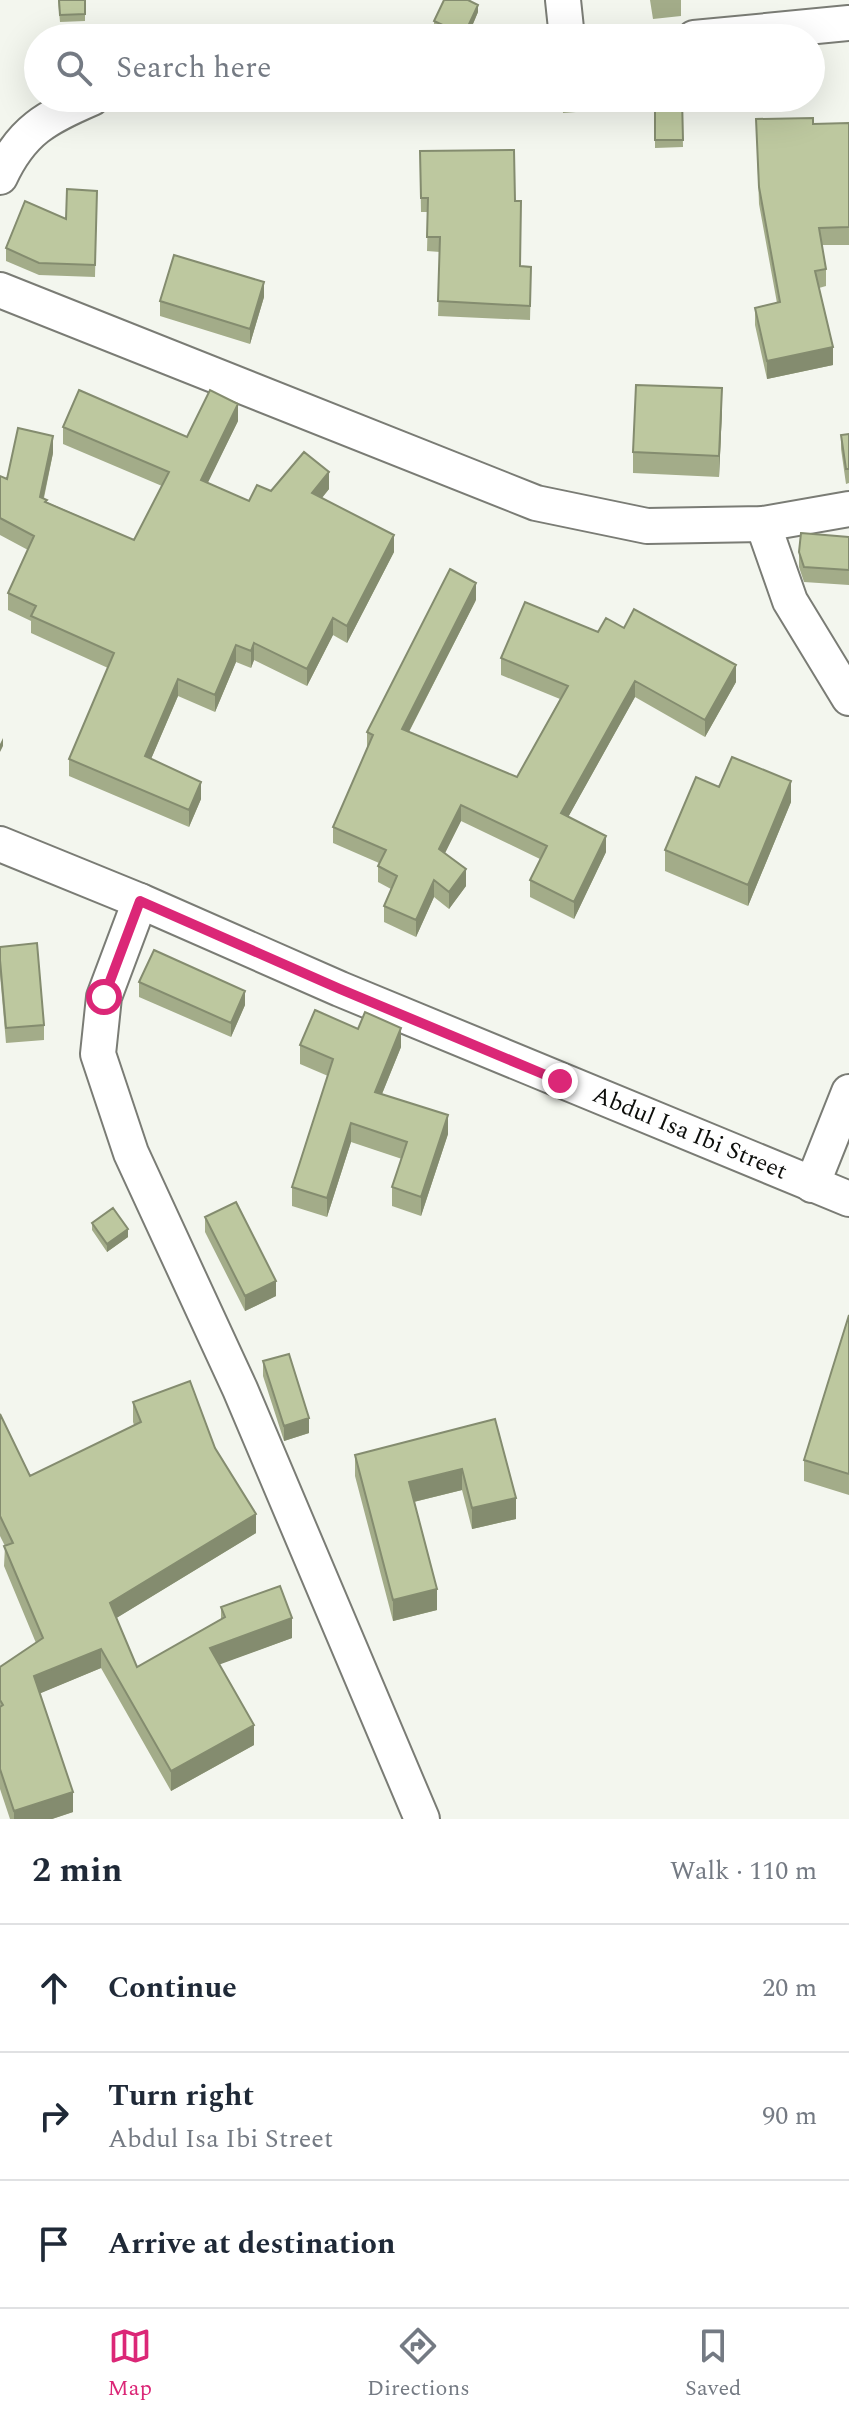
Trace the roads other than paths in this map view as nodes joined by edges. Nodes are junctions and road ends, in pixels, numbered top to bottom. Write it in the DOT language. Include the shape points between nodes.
graph roads {
  1 [pos="563,0"];
  2 [pos="849,23"];
  3 [pos="566,24"];
  4 [pos="825,25"];
  5 [pos="60,112"];
  6 [pos="0,177"];
  7 [pos="0,290"];
  8 [pos="849,509"];
  9 [pos="763,524"];
  10 [pos="849,698"];
  11 [pos="0,844"];
  12 [pos="140,901"];
  13 [pos="849,1092"];
  14 [pos="812,1185"];
  15 [pos="849,1199"];
  16 [pos="422,1819"];
  1 -- 3 [label="street"];
  2 -- 4 [label="street"];
  5 -- 6 [label="street" via="13,149"];
  7 -- 9 [label="street" via="536,503 647,526"];
  8 -- 9 [label="street"];
  9 -- 10 [label="street" via="790,601"];
  11 -- 12 [label="street, Abdul Isa Ibi Street"];
  12 -- 14 [label="street, Abdul Isa Ibi Street"];
  12 -- 16 [label="street" via="104,997 98,1054 131,1153 240,1389"];
  13 -- 14 [label="street"];
  14 -- 15 [label="street, Abdul Isa Ibi Street"];
}
